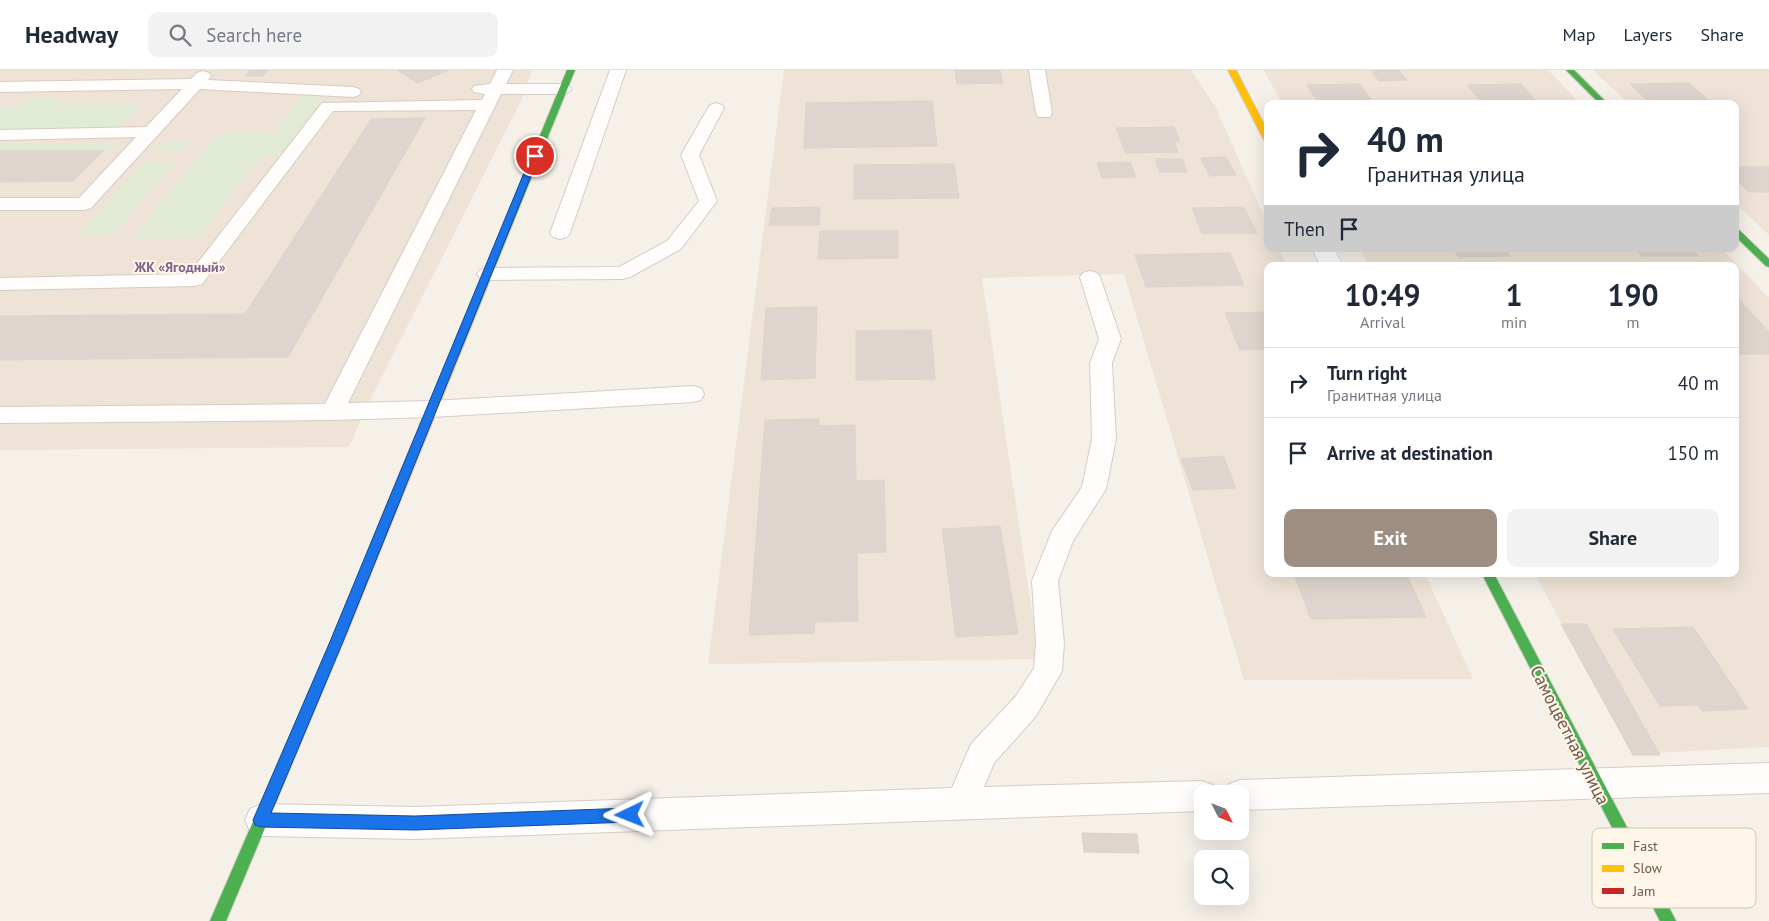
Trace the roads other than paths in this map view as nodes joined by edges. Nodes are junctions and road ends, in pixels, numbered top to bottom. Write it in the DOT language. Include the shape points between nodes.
graph roads {
  1 [pos="505,70"];
  2 [pos="571,70"];
  3 [pos="618,70"];
  4 [pos="1037,70"];
  5 [pos="1232,70"];
  6 [pos="1570,70"];
  7 [pos="203,77"];
  8 [pos="323,77"];
  9 [pos="0,87"];
  10 [pos="563,88"];
  11 [pos="465,89"];
  12 [pos="435,90"];
  13 [pos="335,92"];
  14 [pos="492,97"];
  15 [pos="1600,100"];
  16 [pos="716,108"];
  17 [pos="1044,113"];
  18 [pos="152,132"];
  19 [pos="1264,132"];
  20 [pos="0,135"];
  21 [pos="0,204"];
  22 [pos="560,233"];
  23 [pos="1739,235"];
  24 [pos="1769,264"];
  25 [pos="487,274"];
  26 [pos="1090,278"];
  27 [pos="0,284"];
  28 [pos="694,394"];
  29 [pos="432,409"];
  30 [pos="332,412"];
  31 [pos="0,415"];
  32 [pos="1490,577"];
  33 [pos="1769,778"];
  34 [pos="1596,785"];
  35 [pos="1249,795"];
  36 [pos="1194,796"];
  37 [pos="962,802"];
  38 [pos="261,820"];
  39 [pos="1619,828"];
  40 [pos="1661,908"];
  41 [pos="218,921"];
  42 [pos="1668,921"];
  1 -- 14 [label="lane"];
  2 -- 10 [label="street"];
  3 -- 22 [label="lane"];
  4 -- 17 [label="lane"];
  5 -- 19 [label="street"];
  6 -- 15 [label="street"];
  7 -- 9 [label="lane"];
  7 -- 13 [label="lane"];
  7 -- 18 [label="lane"];
  8 -- 13 [label="lane"];
  10 -- 14 [label="lane"];
  10 -- 25 [label="street"];
  11 -- 14 [label="lane"];
  12 -- 13 [label="lane"];
  14 -- 27 [label="lane" via="328,106 195,280"];
  14 -- 30 [label="lane"];
  16 -- 25 [label="lane" via="690,155 708,201 674,245 624,273"];
  18 -- 20 [label="lane"];
  18 -- 21 [label="lane" via="84,204"];
  23 -- 24 [label="street"];
  25 -- 29 [label="street"];
  26 -- 37 [label="lane" via="1110,339 1101,363 1104,439 1094,489 1061,538 1045,582 1050,643 1048,671 1026,706 982,754"];
  28 -- 29 [label="lane"];
  29 -- 30 [label="lane"];
  29 -- 38 [label="street"];
  30 -- 31 [label="lane"];
  32 -- 34 [label="street, Самоцветная улица"];
  33 -- 34 [label="lane"];
  34 -- 35 [label="lane"];
  34 -- 39 [label="street, Самоцветная улица"];
  36 -- 37 [label="lane"];
  37 -- 38 [label="lane" via="415,823"];
  38 -- 41 [label="street"];
  40 -- 42 [label="street, Самоцветная улица"];
}
